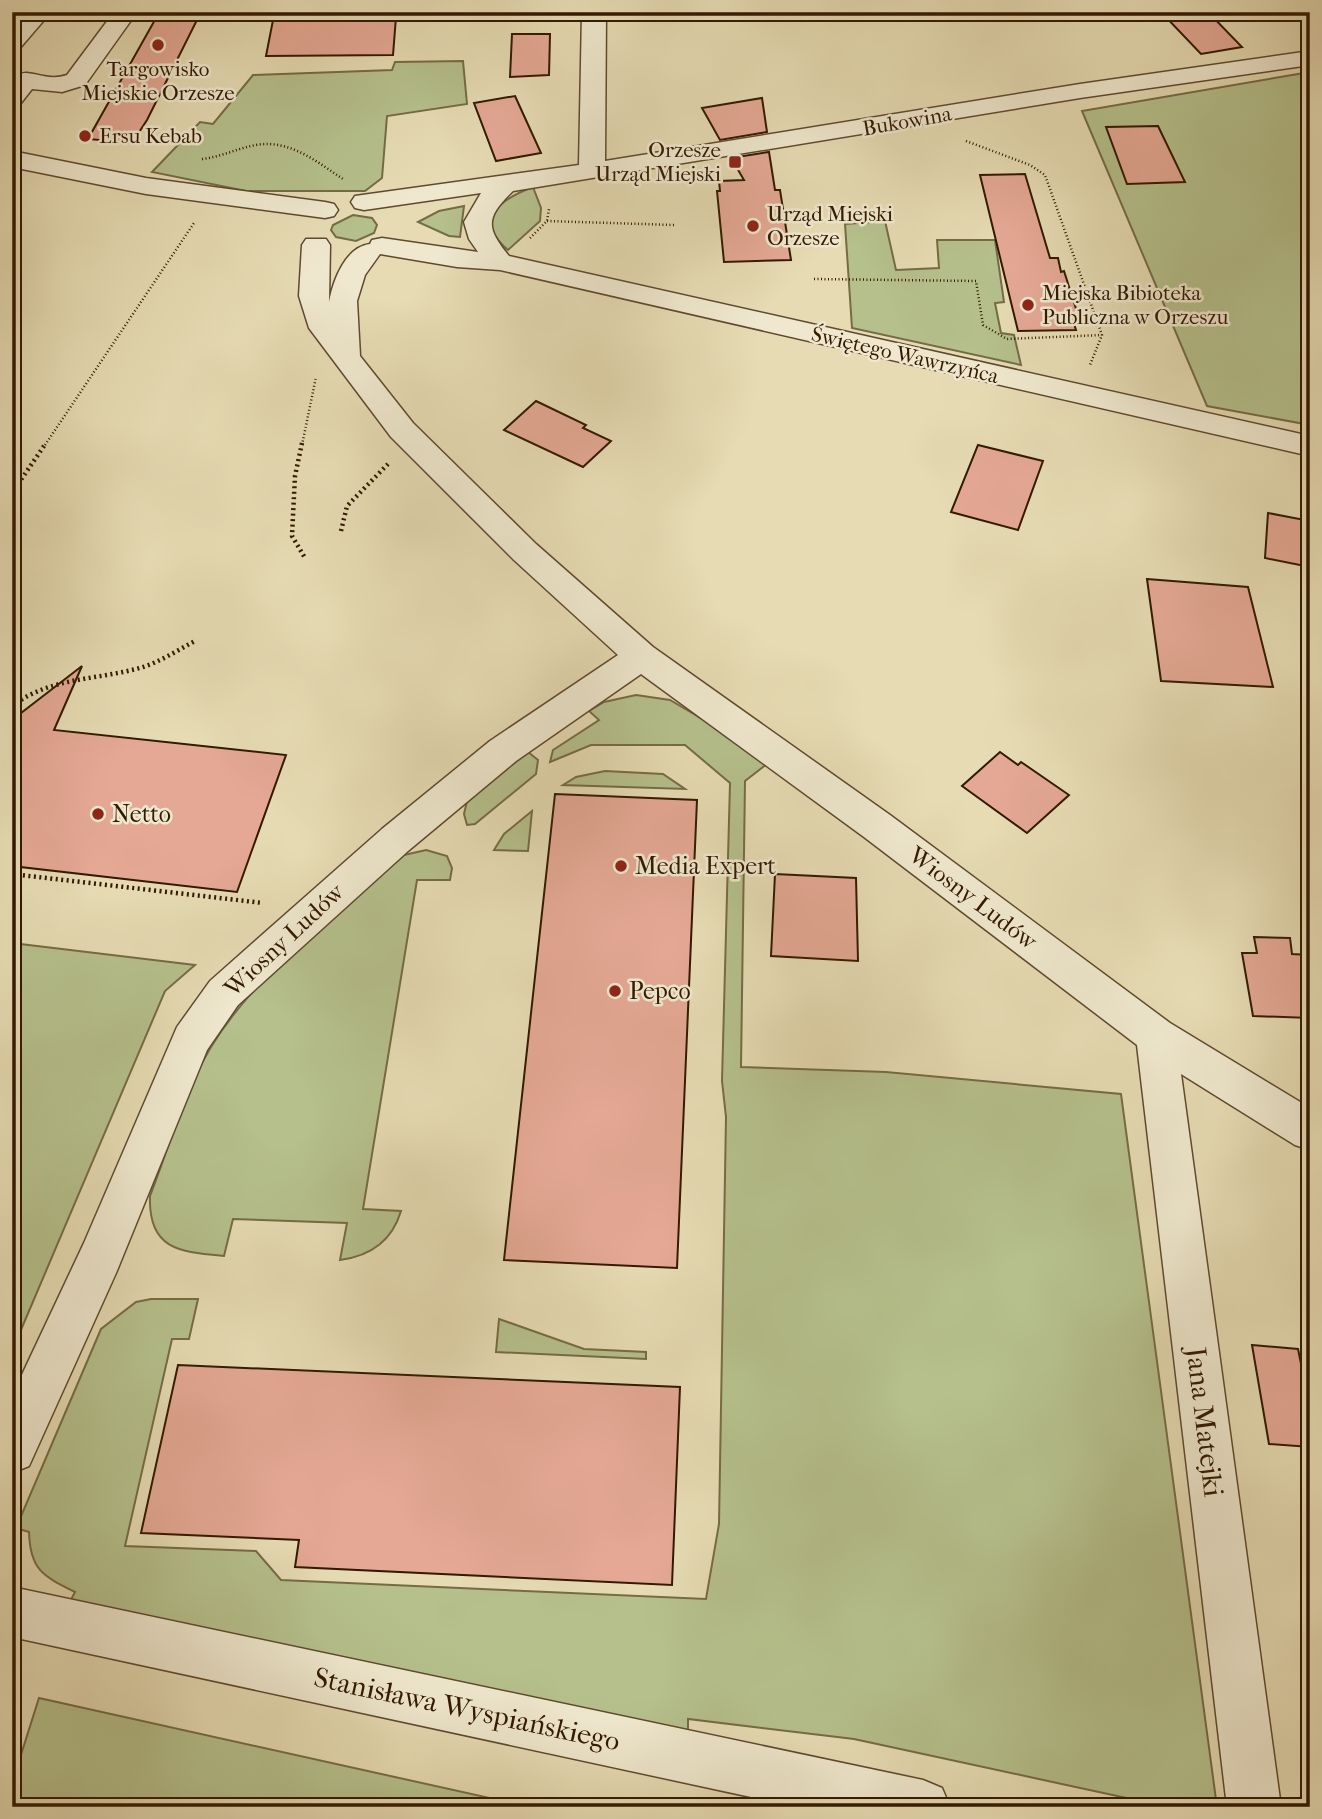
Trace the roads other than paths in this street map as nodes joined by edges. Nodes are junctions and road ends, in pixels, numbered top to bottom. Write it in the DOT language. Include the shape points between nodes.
graph roads {
  1 [pos="40,12"];
  2 [pos="126,12"];
  3 [pos="594,12"];
  4 [pos="12,43"];
  5 [pos="1310,58"];
  6 [pos="17,85"];
  7 [pos="12,159"];
  8 [pos="593,170"];
  9 [pos="505,185"];
  10 [pos="146,186"];
  11 [pos="356,192"];
  12 [pos="325,210"];
  13 [pos="387,237"];
  14 [pos="312,238"];
  15 [pos="500,262"];
  16 [pos="346,357"];
  17 [pos="1310,446"];
  18 [pos="641,656"];
  19 [pos="1156,1036"];
  20 [pos="1310,1131"];
  21 [pos="12,1449"];
  22 [pos="12,1612"];
  23 [pos="923,1807"];
  24 [pos="1254,1807"];
  1 -- 4 [label="street"];
  2 -- 6 [label="street" via="76,80 62,85"];
  3 -- 8 [label="street"];
  5 -- 8 [label="street, Bukowina"];
  7 -- 10 [label="street"];
  8 -- 9 [label="street, Bukowina"];
  9 -- 11 [label="street, Bukowina"];
  9 -- 13 [label="street, Bukowina" via="419,209"];
  9 -- 15 [label="street" via="476,221 477,235"];
  10 -- 12 [label="street"];
  10 -- 14 [label="street"];
  11 -- 12 [label="street, Bukowina"];
  11 -- 13 [label="street" via="386,207"];
  12 -- 14 [label="street" via="314,217"];
  13 -- 14 [label="street" via="335,253"];
  13 -- 15 [label="street, Świętego Wawrzyńca" via="457,260"];
  13 -- 16 [label="street, Wiosny Ludów" via="353,268 343,296 341,328"];
  14 -- 16 [label="street, Wiosny Ludów" via="314,305 323,328"];
  15 -- 17 [label="street, Świętego Wawrzyńca"];
  16 -- 18 [label="street, Wiosny Ludów" via="435,466"];
  18 -- 19 [label="street, Wiosny Ludów"];
  18 -- 21 [label="street, Wiosny Ludów" via="503,751 395,840 224,993 191,1040 100,1258"];
  19 -- 20 [label="street, Wiosny Ludów"];
  19 -- 24 [label="street, Jana Matejki"];
  22 -- 23 [label="street, Stanisława Wyspiańskiego"];
}
